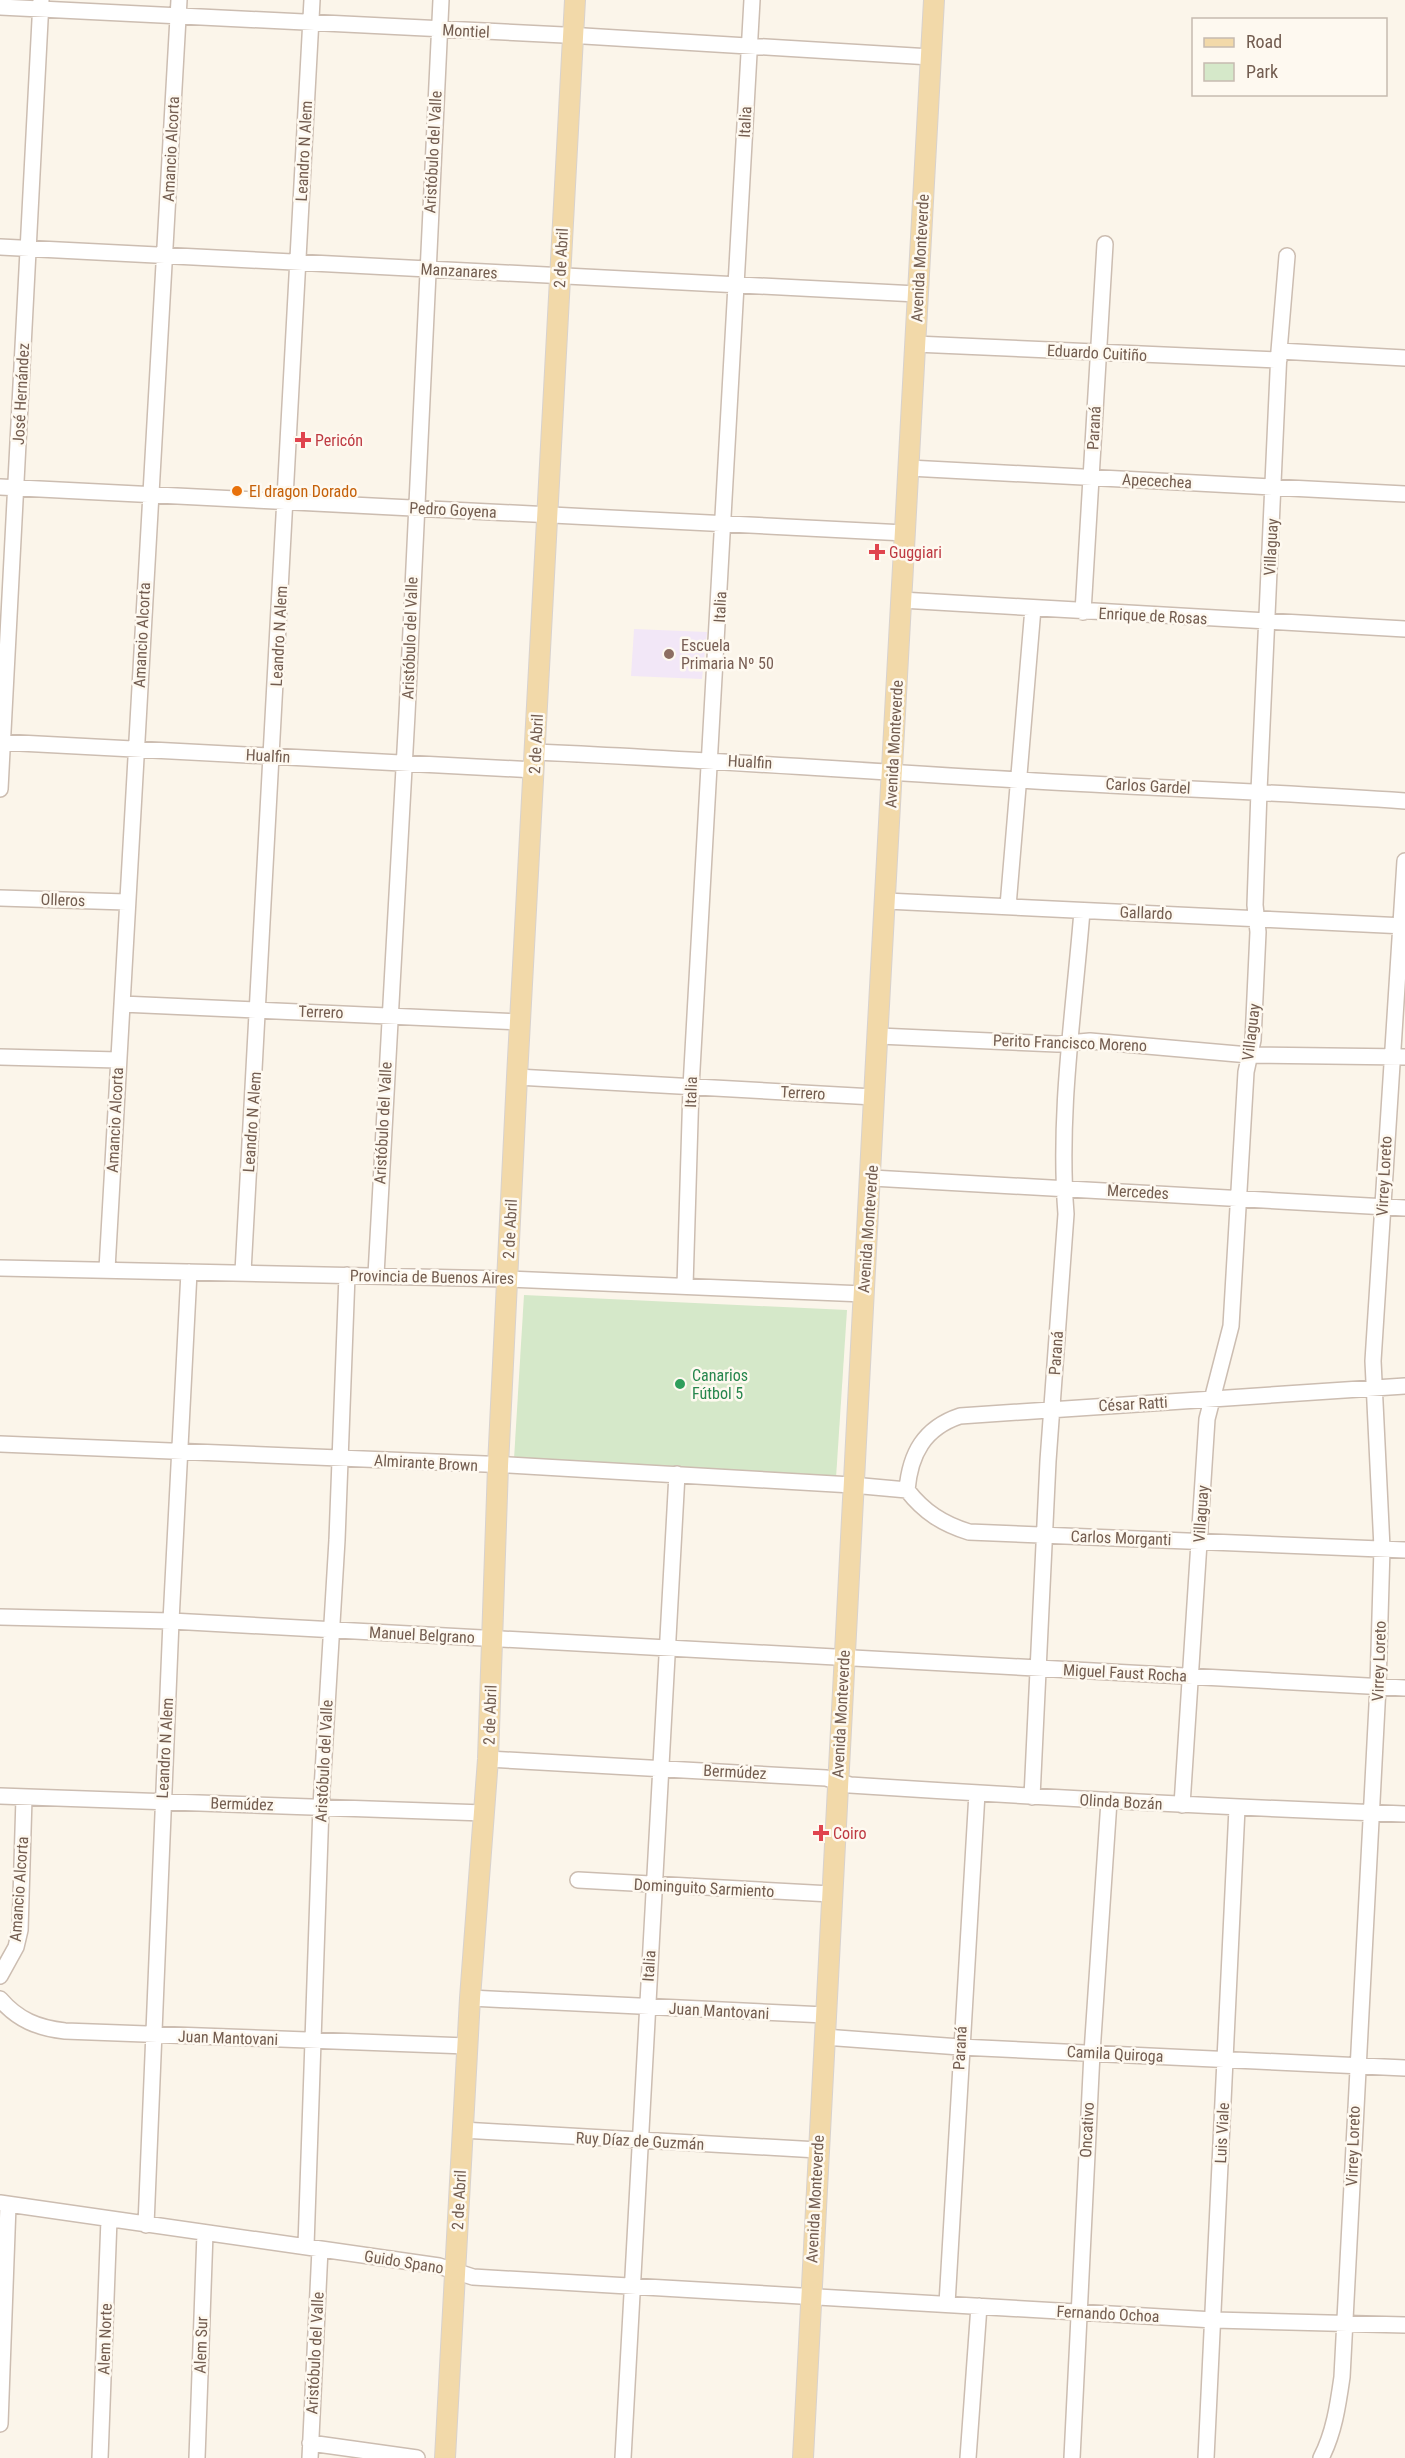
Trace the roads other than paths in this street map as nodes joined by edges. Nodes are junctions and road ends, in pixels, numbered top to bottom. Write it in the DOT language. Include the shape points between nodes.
graph roads {
  1 [pos="179,0"];
  2 [pos="312,0"];
  3 [pos="441,0"];
  4 [pos="575,0"];
  5 [pos="752,0"];
  6 [pos="934,0"];
  7 [pos="41,5"];
  8 [pos="0,7"];
  9 [pos="178,16"];
  10 [pos="310,23"];
  11 [pos="439,29"];
  12 [pos="573,36"];
  13 [pos="749,45"];
  14 [pos="931,57"];
  15 [pos="1105,244"];
  16 [pos="0,247"];
  17 [pos="29,248"];
  18 [pos="1287,256"];
  19 [pos="164,257"];
  20 [pos="299,263"];
  21 [pos="428,270"];
  22 [pos="560,276"];
  23 [pos="735,285"];
  24 [pos="917,294"];
  25 [pos="915,344"];
  26 [pos="1098,353"];
  27 [pos="1279,356"];
  28 [pos="1405,358"];
  29 [pos="909,468"];
  30 [pos="1092,477"];
  31 [pos="1274,487"];
  32 [pos="8,488"];
  33 [pos="151,494"];
  34 [pos="1405,494"];
  35 [pos="286,501"];
  36 [pos="415,508"];
  37 [pos="548,515"];
  38 [pos="724,523"];
  39 [pos="905,533"];
  40 [pos="901,600"];
  41 [pos="1033,608"];
  42 [pos="1083,612"];
  43 [pos="1268,622"];
  44 [pos="1405,629"];
  45 [pos="1,742"];
  46 [pos="136,749"];
  47 [pos="272,756"];
  48 [pos="711,760"];
  49 [pos="535,761"];
  50 [pos="403,763"];
  51 [pos="892,771"];
  52 [pos="1019,780"];
  53 [pos="0,789"];
  54 [pos="1259,791"];
  55 [pos="1405,801"];
  56 [pos="1405,861"];
  57 [pos="0,898"];
  58 [pos="886,901"];
  59 [pos="126,902"];
  60 [pos="1008,906"];
  61 [pos="1082,911"];
  62 [pos="1256,917"];
  63 [pos="1403,926"];
  64 [pos="122,1004"];
  65 [pos="259,1010"];
  66 [pos="388,1015"];
  67 [pos="520,1022"];
  68 [pos="879,1036"];
  69 [pos="1071,1042"];
  70 [pos="1249,1055"];
  71 [pos="0,1057"];
  72 [pos="1398,1057"];
  73 [pos="118,1060"];
  74 [pos="517,1077"];
  75 [pos="691,1087"];
  76 [pos="874,1097"];
  77 [pos="872,1178"];
  78 [pos="1063,1188"];
  79 [pos="1239,1198"];
  80 [pos="1383,1207"];
  81 [pos="1405,1208"];
  82 [pos="0,1268"];
  83 [pos="107,1269"];
  84 [pos="189,1272"];
  85 [pos="243,1272"];
  86 [pos="347,1275"];
  87 [pos="376,1275"];
  88 [pos="508,1279"];
  89 [pos="685,1286"];
  90 [pos="864,1294"];
  91 [pos="1405,1386"];
  92 [pos="1375,1389"];
  93 [pos="1210,1400"];
  94 [pos="1052,1408"];
  95 [pos="0,1444"];
  96 [pos="180,1449"];
  97 [pos="341,1458"];
  98 [pos="498,1466"];
  99 [pos="677,1474"];
  100 [pos="852,1485"];
  101 [pos="907,1490"];
  102 [pos="1046,1535"];
  103 [pos="1199,1540"];
  104 [pos="1382,1548"];
  105 [pos="1405,1550"];
  106 [pos="0,1617"];
  107 [pos="171,1621"];
  108 [pos="330,1630"];
  109 [pos="493,1639"];
  110 [pos="666,1649"];
  111 [pos="845,1659"];
  112 [pos="1040,1668"];
  113 [pos="1191,1677"];
  114 [pos="1378,1686"];
  115 [pos="1405,1688"];
  116 [pos="488,1759"];
  117 [pos="660,1768"];
  118 [pos="838,1782"];
  119 [pos="977,1793"];
  120 [pos="0,1796"];
  121 [pos="1032,1797"];
  122 [pos="24,1798"];
  123 [pos="1109,1801"];
  124 [pos="163,1802"];
  125 [pos="1182,1805"];
  126 [pos="321,1806"];
  127 [pos="1237,1808"];
  128 [pos="1371,1812"];
  129 [pos="484,1813"];
  130 [pos="1405,1814"];
  131 [pos="578,1880"];
  132 [pos="654,1886"];
  133 [pos="831,1894"];
  134 [pos="0,1976"];
  135 [pos="470,1998"];
  136 [pos="0,1999"];
  137 [pos="646,2007"];
  138 [pos="825,2015"];
  139 [pos="153,2035"];
  140 [pos="824,2037"];
  141 [pos="312,2041"];
  142 [pos="467,2046"];
  143 [pos="960,2047"];
  144 [pos="1092,2053"];
  145 [pos="1226,2060"];
  146 [pos="1357,2066"];
  147 [pos="1405,2068"];
  148 [pos="462,2130"];
  149 [pos="640,2141"];
  150 [pos="818,2150"];
  151 [pos="4,2204"];
  152 [pos="109,2219"];
  153 [pos="146,2225"];
  154 [pos="205,2233"];
  155 [pos="313,2247"];
  156 [pos="456,2271"];
  157 [pos="633,2287"];
  158 [pos="810,2297"];
  159 [pos="946,2304"];
  160 [pos="979,2306"];
  161 [pos="1077,2312"];
  162 [pos="1214,2320"];
  163 [pos="1345,2324"];
  164 [pos="1405,2325"];
  165 [pos="1,2399"];
  166 [pos="0,2424"];
  167 [pos="310,2450"];
  168 [pos="100,2458"];
  169 [pos="197,2458"];
  170 [pos="417,2458"];
  171 [pos="445,2458"];
  172 [pos="623,2458"];
  173 [pos="803,2458"];
  174 [pos="968,2458"];
  175 [pos="1072,2458"];
  176 [pos="1206,2458"];
  177 [pos="1322,2458"];
  1 -- 9 [label="street, Amancio Alcorta"];
  2 -- 10 [label="street, Leandro N Alem"];
  3 -- 11 [label="street, Aristóbulo del Valle"];
  4 -- 12 [label="main road, 2 de Abril"];
  5 -- 13 [label="street, Italia"];
  6 -- 14 [label="main road, Avenida Monteverde"];
  7 -- 8 [label="street, Montiel"];
  7 -- 9 [label="street, Montiel"];
  7 -- 17 [label="street, José Hernández"];
  9 -- 10 [label="street, Montiel"];
  9 -- 19 [label="street, Amancio Alcorta"];
  10 -- 11 [label="street, Montiel"];
  10 -- 20 [label="street, Leandro N Alem"];
  11 -- 12 [label="street, Montiel"];
  11 -- 21 [label="street, Aristóbulo del Valle"];
  12 -- 13 [label="street, Montiel"];
  12 -- 22 [label="main road, 2 de Abril"];
  13 -- 14 [label="street, Montiel"];
  13 -- 23 [label="street, Italia"];
  14 -- 24 [label="main road, Avenida Monteverde"];
  15 -- 26 [label="street, Paraná"];
  16 -- 17 [label="street, Manzanares"];
  17 -- 19 [label="street, Manzanares"];
  17 -- 32 [label="street, José Hernández"];
  18 -- 27 [label="street, Villaguay"];
  19 -- 20 [label="street, Manzanares"];
  19 -- 33 [label="street, Amancio Alcorta"];
  20 -- 21 [label="street, Manzanares"];
  20 -- 35 [label="street, Leandro N Alem"];
  21 -- 22 [label="street, Manzanares"];
  21 -- 36 [label="street, Aristóbulo del Valle"];
  22 -- 23 [label="street, Manzanares"];
  22 -- 37 [label="main road, 2 de Abril"];
  23 -- 24 [label="street, Manzanares"];
  23 -- 38 [label="street, Italia"];
  24 -- 25 [label="main road, Avenida Monteverde"];
  25 -- 26 [label="street, Eduardo Cuitiño"];
  25 -- 29 [label="main road, Avenida Monteverde"];
  26 -- 27 [label="street, Eduardo Cuitiño"];
  26 -- 30 [label="street, Paraná"];
  27 -- 28 [label="street, Eduardo Cuitiño"];
  27 -- 31 [label="street, Villaguay"];
  29 -- 30 [label="street, Apecechea"];
  29 -- 39 [label="main road, Avenida Monteverde"];
  30 -- 31 [label="street, Apecechea"];
  30 -- 42 [label="street, Paraná"];
  31 -- 34 [label="street, Apecechea"];
  31 -- 43 [label="street, Villaguay"];
  32 -- 33 [label="street, Pedro Goyena"];
  32 -- 45 [label="street, José Hernández"];
  33 -- 35 [label="street, Pedro Goyena"];
  33 -- 46 [label="street, Amancio Alcorta"];
  35 -- 36 [label="street, Pedro Goyena"];
  35 -- 47 [label="street, Leandro N Alem"];
  36 -- 37 [label="street, Pedro Goyena"];
  36 -- 50 [label="street, Aristóbulo del Valle"];
  37 -- 38 [label="street, Pedro Goyena"];
  37 -- 49 [label="main road, 2 de Abril"];
  38 -- 39 [label="street, Pedro Goyena"];
  38 -- 48 [label="street, Italia"];
  39 -- 40 [label="main road, Avenida Monteverde"];
  40 -- 41 [label="street, Enrique de Rosas"];
  40 -- 51 [label="main road, Avenida Monteverde"];
  41 -- 42 [label="street, Enrique de Rosas"];
  41 -- 52 [label="street"];
  42 -- 43 [label="street, Enrique de Rosas"];
  43 -- 44 [label="street, Enrique de Rosas"];
  43 -- 54 [label="street, Villaguay"];
  45 -- 46 [label="street, Hualfin"];
  45 -- 53 [label="street, José Hernández"];
  46 -- 47 [label="street, Hualfin"];
  46 -- 59 [label="street, Amancio Alcorta"];
  47 -- 50 [label="street, Hualfin"];
  47 -- 65 [label="street, Leandro N Alem"];
  48 -- 49 [label="street, Hualfin"];
  48 -- 51 [label="street, Hualfin"];
  48 -- 75 [label="street, Italia"];
  49 -- 50 [label="street, Hualfin"];
  49 -- 67 [label="main road, 2 de Abril"];
  50 -- 66 [label="street, Aristóbulo del Valle"];
  51 -- 52 [label="street, Carlos Gardel"];
  51 -- 58 [label="main road, Avenida Monteverde"];
  52 -- 54 [label="street, Carlos Gardel"];
  52 -- 60 [label="street"];
  54 -- 55 [label="street, Carlos Gardel"];
  54 -- 62 [label="street, Villaguay"];
  56 -- 63 [label="street, Virrey Loreto"];
  57 -- 59 [label="street, Olleros"];
  58 -- 60 [label="street, Gallardo"];
  58 -- 68 [label="main road, Avenida Monteverde"];
  59 -- 64 [label="street, Amancio Alcorta"];
  60 -- 61 [label="street, Gallardo"];
  61 -- 62 [label="street, Gallardo"];
  61 -- 69 [label="street, Paraná"];
  62 -- 63 [label="street, Gallardo"];
  62 -- 70 [label="street, Villaguay"];
  63 -- 72 [label="street, Virrey Loreto"];
  64 -- 65 [label="street, Terrero"];
  64 -- 73 [label="street, Amancio Alcorta"];
  65 -- 66 [label="street, Terrero"];
  65 -- 85 [label="street, Leandro N Alem"];
  66 -- 67 [label="street, Terrero"];
  66 -- 87 [label="street, Aristóbulo del Valle"];
  67 -- 74 [label="main road, 2 de Abril"];
  68 -- 69 [label="street, Perito Francisco Moreno"];
  68 -- 76 [label="main road, Avenida Monteverde"];
  69 -- 70 [label="street, Perito Francisco Moreno"];
  69 -- 78 [label="street, Paraná"];
  70 -- 72 [label="street, Perito Francisco Moreno"];
  70 -- 79 [label="street, Villaguay"];
  71 -- 73 [label="street"];
  72 -- 80 [label="street, Virrey Loreto"];
  73 -- 83 [label="street, Amancio Alcorta"];
  74 -- 75 [label="street, Terrero"];
  74 -- 88 [label="main road, 2 de Abril"];
  75 -- 76 [label="street, Terrero"];
  75 -- 89 [label="street, Italia"];
  76 -- 77 [label="main road, Avenida Monteverde"];
  77 -- 78 [label="street, Mercedes"];
  77 -- 90 [label="main road, Avenida Monteverde"];
  78 -- 79 [label="street, Mercedes"];
  78 -- 94 [label="street, Paraná" via="1066,1214"];
  79 -- 80 [label="street, Mercedes"];
  79 -- 93 [label="street, Villaguay" via="1230,1326"];
  80 -- 81 [label="street, Mercedes"];
  80 -- 92 [label="street, Virrey Loreto" via="1373,1361"];
  82 -- 83 [label="street, Provincia de Buenos Aires"];
  83 -- 84 [label="street, Provincia de Buenos Aires"];
  84 -- 85 [label="street, Provincia de Buenos Aires"];
  84 -- 96 [label="street, Leandro N Alem"];
  85 -- 86 [label="street, Provincia de Buenos Aires"];
  86 -- 87 [label="street, Provincia de Buenos Aires"];
  86 -- 97 [label="street, Aristóbulo del Valle"];
  87 -- 88 [label="street, Provincia de Buenos Aires"];
  88 -- 89 [label="street, Provincia de Buenos Aires"];
  88 -- 98 [label="main road, 2 de Abril"];
  89 -- 90 [label="street, Provincia de Buenos Aires"];
  90 -- 100 [label="main road, Avenida Monteverde"];
  91 -- 92 [label="street, César Ratti"];
  92 -- 93 [label="street, César Ratti"];
  92 -- 104 [label="street, Virrey Loreto"];
  93 -- 94 [label="street, César Ratti"];
  93 -- 103 [label="street, Villaguay"];
  94 -- 101 [label="street, César Ratti" via="960,1416 944,1422 918,1447 909,1468"];
  94 -- 102 [label="street, Paraná"];
  95 -- 96 [label="street, Almirante Brown"];
  96 -- 97 [label="street, Almirante Brown"];
  96 -- 107 [label="street, Leandro N Alem"];
  97 -- 98 [label="street, Almirante Brown"];
  97 -- 108 [label="street, Aristóbulo del Valle"];
  98 -- 99 [label="street, Almirante Brown"];
  98 -- 109 [label="main road, 2 de Abril"];
  99 -- 100 [label="street, Almirante Brown"];
  99 -- 110 [label="street, Italia"];
  100 -- 101 [label="street"];
  100 -- 111 [label="main road, Avenida Monteverde"];
  101 -- 102 [label="street, Carlos Morganti" via="933,1516 969,1532"];
  102 -- 103 [label="street, Carlos Morganti"];
  102 -- 112 [label="street, Paraná"];
  103 -- 104 [label="street, Carlos Morganti"];
  103 -- 113 [label="street, Villaguay"];
  104 -- 105 [label="street, Carlos Morganti"];
  104 -- 114 [label="street, Virrey Loreto"];
  106 -- 107 [label="street, Manuel Belgrano"];
  107 -- 108 [label="street, Manuel Belgrano"];
  107 -- 124 [label="street, Leandro N Alem"];
  108 -- 109 [label="street, Manuel Belgrano"];
  108 -- 126 [label="street, Aristóbulo del Valle"];
  109 -- 110 [label="street, Manuel Belgrano"];
  109 -- 116 [label="main road, 2 de Abril"];
  110 -- 111 [label="street, Manuel Belgrano"];
  110 -- 117 [label="street, Italia"];
  111 -- 112 [label="street, Miguel Faust Rocha"];
  111 -- 118 [label="main road, Avenida Monteverde"];
  112 -- 113 [label="street, Miguel Faust Rocha"];
  112 -- 121 [label="street, Paraná"];
  113 -- 114 [label="street, Miguel Faust Rocha"];
  113 -- 125 [label="street, Villaguay"];
  114 -- 115 [label="street, Miguel Faust Rocha"];
  114 -- 128 [label="street, Virrey Loreto"];
  116 -- 117 [label="street, Bermúdez"];
  116 -- 129 [label="main road, 2 de Abril"];
  117 -- 118 [label="street, Bermúdez" via="826,1778"];
  117 -- 132 [label="street, Italia"];
  118 -- 119 [label="street, Olinda Bozán"];
  118 -- 133 [label="main road, Avenida Monteverde"];
  119 -- 121 [label="street, Olinda Bozán"];
  119 -- 143 [label="street, Paraná"];
  120 -- 122 [label="street, Bermúdez"];
  121 -- 123 [label="street, Olinda Bozán"];
  122 -- 124 [label="street, Bermúdez"];
  122 -- 134 [label="street, Amancio Alcorta" via="20,1930 16,1947"];
  123 -- 125 [label="street, Olinda Bozán"];
  123 -- 144 [label="street, Oncativo"];
  124 -- 126 [label="street, Bermúdez"];
  124 -- 139 [label="street, Leandro N Alem"];
  125 -- 127 [label="street, Olinda Bozán"];
  126 -- 129 [label="street, Bermúdez"];
  126 -- 141 [label="street, Aristóbulo del Valle"];
  127 -- 128 [label="street, Olinda Bozán"];
  127 -- 145 [label="street, Luis Viale"];
  128 -- 130 [label="street, Olinda Bozán"];
  128 -- 146 [label="street, Virrey Loreto"];
  129 -- 135 [label="main road, 2 de Abril"];
  131 -- 132 [label="street, Dominguito Sarmiento"];
  132 -- 133 [label="street, Dominguito Sarmiento"];
  132 -- 137 [label="street, Italia"];
  133 -- 138 [label="main road, Avenida Monteverde"];
  135 -- 137 [label="street, Juan Mantovani"];
  135 -- 142 [label="main road, 2 de Abril"];
  136 -- 139 [label="street, Juan Mantovani" via="21,2018 43,2029"];
  137 -- 138 [label="street, Juan Mantovani"];
  137 -- 149 [label="street, Italia"];
  138 -- 140 [label="main road, Avenida Monteverde"];
  139 -- 141 [label="street, Juan Mantovani"];
  139 -- 153 [label="street, Leandro N Alem"];
  140 -- 143 [label="street, Camila Quiroga"];
  140 -- 150 [label="main road, Avenida Monteverde"];
  141 -- 142 [label="street, Juan Mantovani"];
  141 -- 155 [label="street, Aristóbulo del Valle"];
  142 -- 148 [label="main road, 2 de Abril"];
  143 -- 144 [label="street, Camila Quiroga"];
  143 -- 159 [label="street, Paraná"];
  144 -- 145 [label="street, Camila Quiroga"];
  144 -- 161 [label="street, Oncativo"];
  145 -- 146 [label="street, Camila Quiroga"];
  145 -- 162 [label="street, Luis Viale"];
  146 -- 147 [label="street, Camila Quiroga"];
  146 -- 163 [label="street, Virrey Loreto"];
  148 -- 149 [label="street, Ruy Díaz de Guzmán"];
  148 -- 156 [label="main road, 2 de Abril"];
  149 -- 150 [label="street, Ruy Díaz de Guzmán"];
  149 -- 157 [label="street, Italia"];
  150 -- 158 [label="main road, Avenida Monteverde"];
  151 -- 152 [label="street, Guido Spano"];
  151 -- 165 [label="street"];
  152 -- 153 [label="street, Guido Spano"];
  152 -- 168 [label="street, Alem Norte"];
  153 -- 154 [label="street, Guido Spano"];
  154 -- 155 [label="street, Guido Spano"];
  154 -- 169 [label="street, Alem Sur"];
  155 -- 156 [label="street, Guido Spano"];
  155 -- 167 [label="street, Aristóbulo del Valle"];
  156 -- 157 [label="street, Guido Spano" via="474,2277"];
  156 -- 171 [label="main road, 2 de Abril"];
  157 -- 158 [label="street, Guido Spano"];
  157 -- 172 [label="street, Italia"];
  158 -- 159 [label="street, Fernando Ochoa"];
  158 -- 173 [label="main road, Avenida Monteverde"];
  159 -- 160 [label="street, Fernando Ochoa"];
  160 -- 161 [label="street, Fernando Ochoa"];
  160 -- 174 [label="street"];
  161 -- 162 [label="street, Fernando Ochoa"];
  161 -- 175 [label="street, Oncativo"];
  162 -- 163 [label="street, Fernando Ochoa"];
  162 -- 176 [label="street, Luis Viale"];
  163 -- 164 [label="street, Fernando Ochoa"];
  163 -- 177 [label="street, Virrey Loreto" via="1336,2412"];
  165 -- 166 [label="street"];
  167 -- 170 [label="street"];
}
